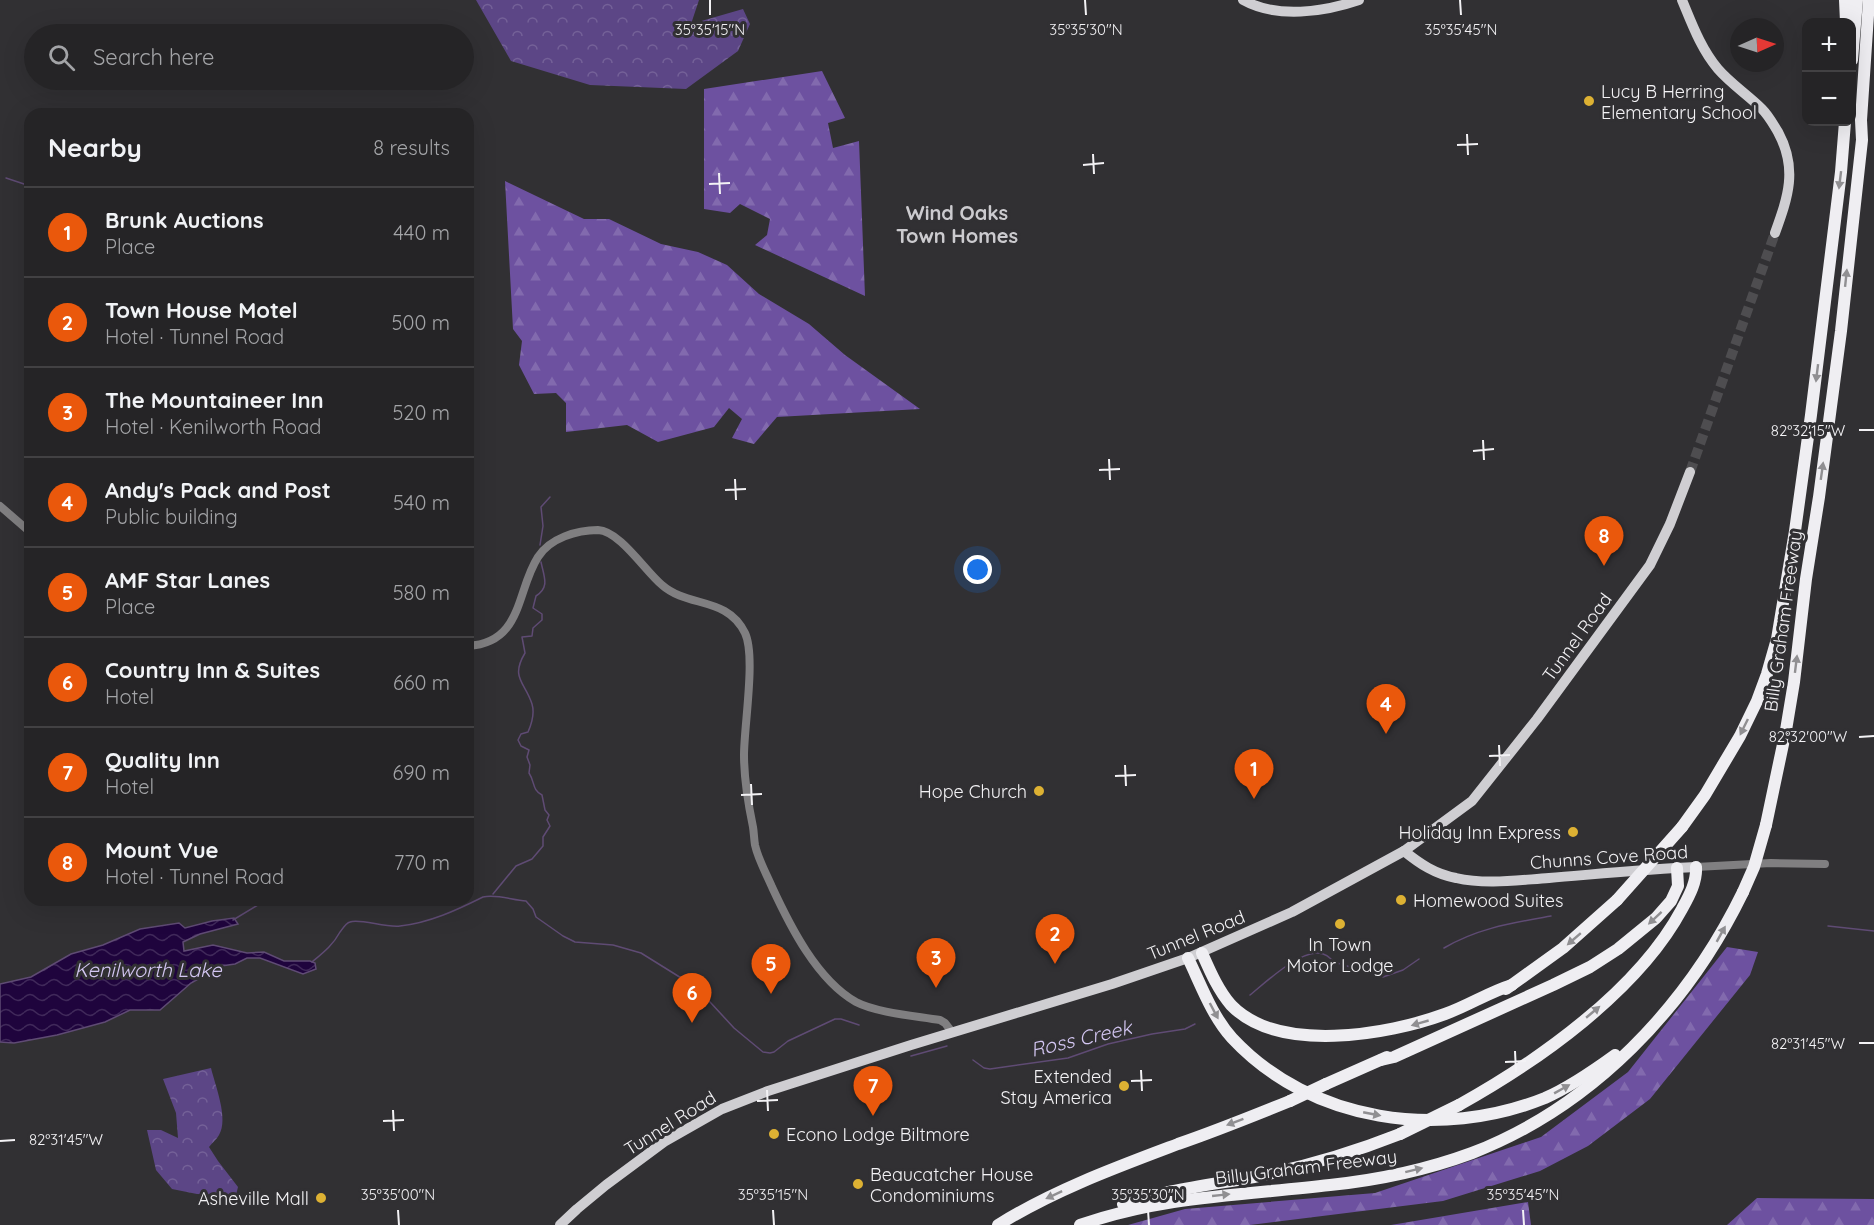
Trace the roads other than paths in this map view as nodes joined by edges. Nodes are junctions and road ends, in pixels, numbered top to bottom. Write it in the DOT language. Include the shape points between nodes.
graph roads {
  1 [pos="1243,0"];
  2 [pos="1359,0"];
  3 [pos="1682,0"];
  4 [pos="1845,0"];
  5 [pos="1857,0"];
  6 [pos="1869,0"];
  7 [pos="1846,18"];
  8 [pos="1855,18"];
  9 [pos="1874,19"];
  10 [pos="1845,126"];
  11 [pos="1862,140"];
  12 [pos="1775,233"];
  13 [pos="1690,472"];
  14 [pos="0,506"];
  15 [pos="24,527"];
  16 [pos="474,645"];
  17 [pos="1404,851"];
  18 [pos="1825,864"];
  19 [pos="1696,867"];
  20 [pos="1677,868"];
  21 [pos="1202,953"];
  22 [pos="1188,958"];
  23 [pos="1512,985"];
  24 [pos="1662,1015"];
  25 [pos="952,1031"];
  26 [pos="1381,1060"];
  27 [pos="1101,1217"];
  28 [pos="560,1225"];
  29 [pos="998,1225"];
  30 [pos="1080,1225"];
  1 -- 2 [label="main road" via="1264,8 1296,11 1329,9"];
  3 -- 12 [label="main road" via="1708,55 1723,75 1767,114 1785,148 1789,192"];
  4 -- 7 [label="highway"];
  5 -- 8 [label="highway"];
  6 -- 11 [label="highway, Billy Graham Freeway"];
  9 -- 11 [label="highway"];
  10 -- 23 [label="highway, Billy Graham Freeway, one-way, bridge" via="1795,531 1777,639 1757,701 1740,736 1682,828 1617,900 1563,948"];
  24 -- 11 [label="highway, Billy Graham Freeway, one-way, bridge" via="1717,942 1754,867 1766,825 1794,682 1833,396"];
  13 -- 17 [label="main road, Tunnel Road" via="1650,565 1539,717 1472,801"];
  14 -- 15 [label="street"];
  16 -- 25 [label="street" via="484,644 507,628 542,551 568,535 585,531 609,533 670,592 713,605 735,618 746,634 748,649 745,782 755,844 783,910 805,948 843,993 867,1006 941,1020"];
  17 -- 20 [label="main road, Chunns Cove Road" via="1432,871 1471,880"];
  17 -- 21 [label="main road, Tunnel Road" via="1292,912"];
  18 -- 19 [label="street, Chunns Cove Road"];
  19 -- 20 [label="main road, Chunns Cove Road"];
  27 -- 19 [label="highway, one-way, bridge" via="1141,1198 1326,1160 1400,1134 1491,1088 1550,1048 1647,959 1677,918 1695,882"];
  20 -- 26 [label="highway, one-way" via="1677,890 1665,909 1643,930 1590,967"];
  21 -- 22 [label="main road, Tunnel Road"];
  23 -- 21 [label="highway, one-way" via="1448,1014 1400,1028 1343,1035 1295,1034 1264,1026 1238,1010 1226,998"];
  22 -- 24 [label="highway, one-way" via="1230,1037 1277,1076 1350,1110 1414,1121 1479,1117 1547,1097 1607,1061"];
  22 -- 25 [label="main road, Tunnel Road"];
  23 -- 26 [label="highway, Billy Graham Freeway" via="1480,1008"];
  27 -- 24 [label="highway, Billy Graham Freeway, one-way" via="1183,1200 1362,1181 1472,1153 1569,1101 1616,1063"];
  25 -- 28 [label="main road, Tunnel Road" via="722,1109 664,1142"];
  26 -- 29 [label="highway, Billy Graham Freeway, one-way, bridge" via="1290,1101 1117,1167"];
  27 -- 30 [label="highway, Billy Graham Freeway"];
}
